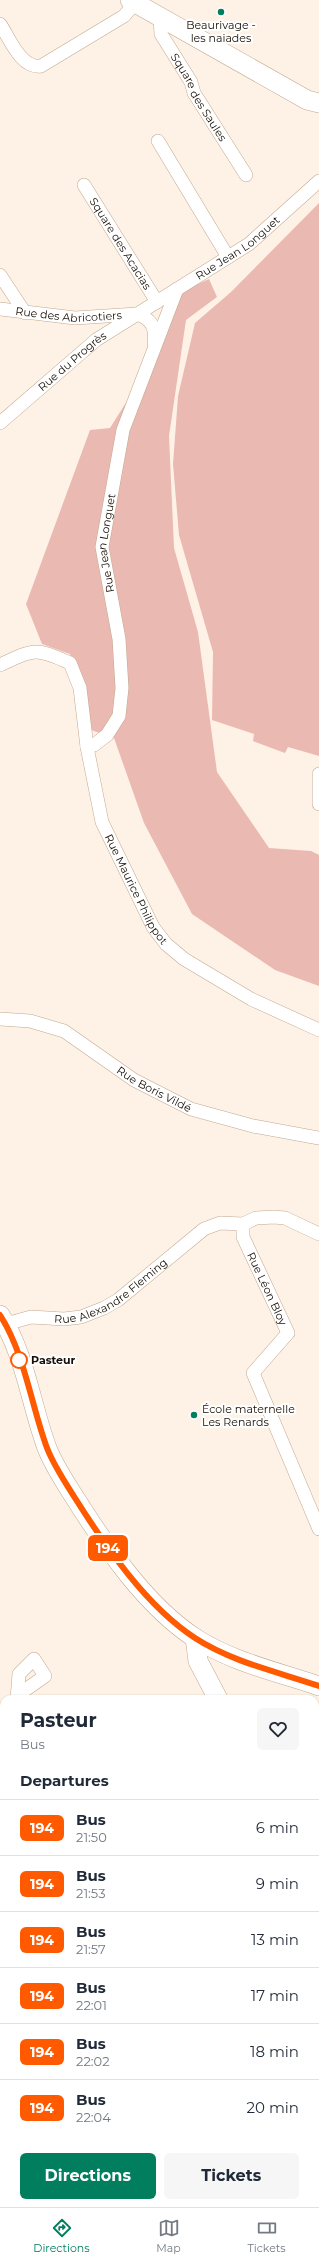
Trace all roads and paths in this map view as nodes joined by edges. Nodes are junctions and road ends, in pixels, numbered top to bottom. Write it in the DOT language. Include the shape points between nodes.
graph roads {
  1 [pos="133,2"];
  2 [pos="160,16"];
  3 [pos="0,24"];
  4 [pos="319,103"];
  5 [pos="158,141"];
  6 [pos="246,175"];
  7 [pos="319,181"];
  8 [pos="84,185"];
  9 [pos="228,257"];
  10 [pos="0,275"];
  11 [pos="177,289"];
  12 [pos="153,304"];
  13 [pos="0,309"];
  14 [pos="25,313"];
  15 [pos="137,314"];
  16 [pos="83,318"];
  17 [pos="103,318"];
  18 [pos="162,330"];
  19 [pos="109,332"];
  20 [pos="154,351"];
  21 [pos="0,423"];
  22 [pos="0,665"];
  23 [pos="87,747"];
  24 [pos="319,774"];
  25 [pos="319,804"];
  26 [pos="0,1020"];
  27 [pos="319,1030"];
  28 [pos="319,1138"];
  29 [pos="243,1224"];
  30 [pos="319,1234"];
  31 [pos="3,1319"];
  32 [pos="319,1528"];
  33 [pos="195,1638"];
  34 [pos="319,1686"];
  35 [pos="216,1695"];
  1 -- 2 [label="main road"];
  1 -- 3 [label="street" via="124,16 36,67 27,63"];
  2 -- 4 [label="main road" via="307,100"];
  2 -- 6 [label="street, Square des Saules" via="161,34 191,82 194,93"];
  5 -- 9 [label="street"];
  7 -- 9 [label="street, Rue Jean Longuet" via="249,244"];
  8 -- 12 [label="street, Square des Acacias"];
  9 -- 11 [label="street, Rue Jean Longuet"];
  10 -- 14 [label="street"];
  11 -- 12 [label="street, Rue Jean Longuet"];
  11 -- 18 [label="street, Rue Jean Longuet"];
  12 -- 15 [label="street, Rue du Progrès"];
  12 -- 18 [label="street, Square des Acacias"];
  13 -- 14 [label="street, Rue des Abricotiers"];
  14 -- 16 [label="street, Rue des Abricotiers"];
  15 -- 17 [label="street, Rue des Abricotiers"];
  15 -- 19 [label="street, Rue du Progrès"];
  15 -- 20 [label="street" via="152,323 155,333"];
  16 -- 17 [label="street, Rue des Abricotiers"];
  16 -- 19 [label="street"];
  17 -- 19 [label="street"];
  18 -- 20 [label="street, Rue Jean Longuet"];
  19 -- 21 [label="street, Rue du Progrès"];
  20 -- 23 [label="street, Rue Jean Longuet" via="123,430 102,547 119,639 122,688 120,716 107,735"];
  22 -- 23 [label="street, Rue Maurice Philippot" via="28,652 48,653 70,663 80,688"];
  23 -- 27 [label="street, Rue Maurice Philippot" via="102,822 152,927 166,944 184,959 251,999"];
  24 -- 25 [label="street"];
  26 -- 28 [label="street, Rue Boris Vildé" via="30,1021 64,1031 134,1080 191,1108 253,1126"];
  29 -- 30 [label="street" via="256,1218 285,1218"];
  29 -- 31 [label="street, Rue Alexandre Fleming" via="220,1223 204,1229 118,1300 104,1308 80,1317 64,1319"];
  29 -- 32 [label="street, Rue Léon Bloy" via="243,1238 288,1333 253,1373"];
  31 -- 33 [label="main road" via="13,1340 48,1450 58,1470 116,1560 167,1615"];
  33 -- 34 [label="main road" via="239,1660"];
  33 -- 35 [label="main road" via="198,1662"];
}
